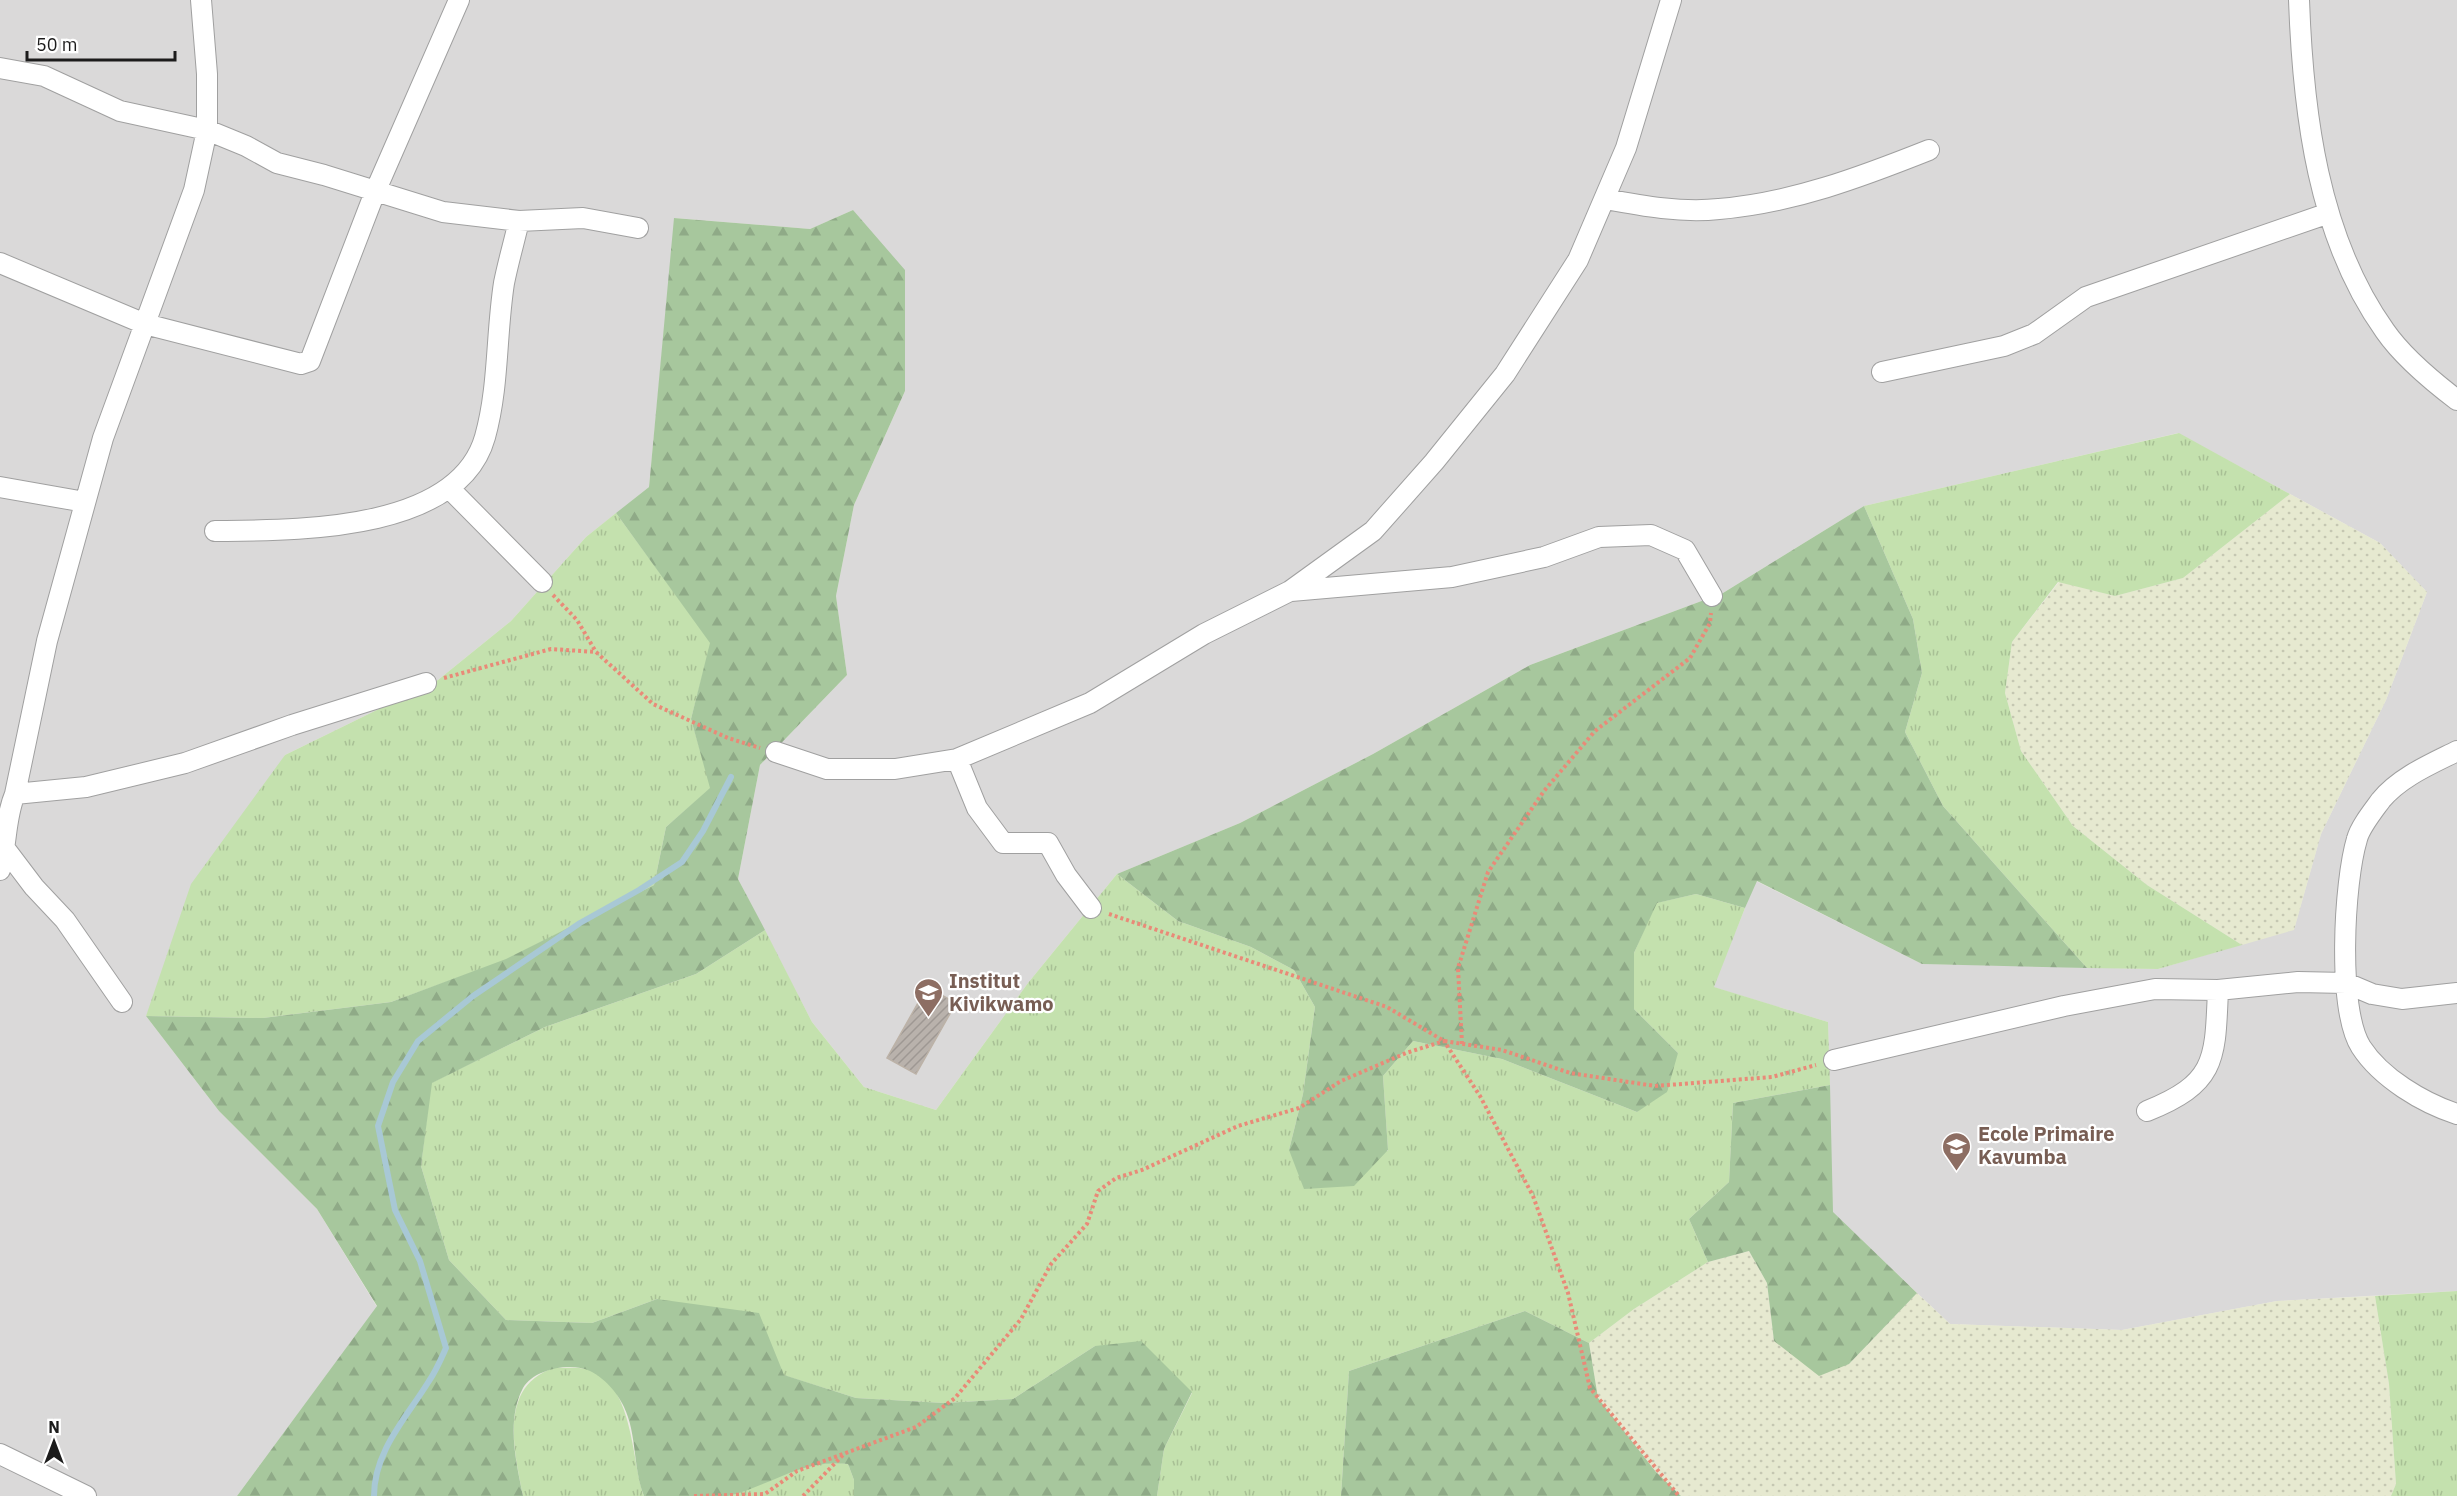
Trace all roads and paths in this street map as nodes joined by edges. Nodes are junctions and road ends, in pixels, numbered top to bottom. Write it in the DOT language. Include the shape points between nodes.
graph roads {
  1 [pos="201,0"];
  2 [pos="459,0"];
  3 [pos="1671,0"];
  4 [pos="2299,0"];
  5 [pos="0,68"];
  6 [pos="207,130"];
  7 [pos="1929,150"];
  8 [pos="375,192"];
  9 [pos="1606,199"];
  10 [pos="2329,213"];
  11 [pos="519,221"];
  12 [pos="638,228"];
  13 [pos="0,263"];
  14 [pos="145,324"];
  15 [pos="1882,372"];
  16 [pos="2457,400"];
  17 [pos="0,487"];
  18 [pos="450,489"];
  19 [pos="85,502"];
  20 [pos="215,531"];
  21 [pos="542,582"];
  22 [pos="1290,591"];
  23 [pos="1712,596"];
  24 [pos="596,652"];
  25 [pos="426,683"];
  26 [pos="2457,751"];
  27 [pos="776,752"];
  28 [pos="957,759"];
  29 [pos="7,806"];
  30 [pos="3,852"];
  31 [pos="0,870"];
  32 [pos="1091,909"];
  33 [pos="2346,982"];
  34 [pos="2218,990"];
  35 [pos="2457,993"];
  36 [pos="122,1002"];
  37 [pos="1444,1041"];
  38 [pos="1462,1044"];
  39 [pos="1834,1060"];
  40 [pos="2147,1111"];
  41 [pos="2457,1114"];
  42 [pos="846,1452"];
  43 [pos="0,1454"];
  44 [pos="86,1496"];
  45 [pos="694,1496"];
  46 [pos="803,1496"];
  47 [pos="1679,1496"];
  1 -- 6 [label="street"];
  2 -- 8 [label="street"];
  3 -- 9 [label="street" via="1626,148"];
  4 -- 10 [label="street" via="2306,108"];
  5 -- 6 [label="street" via="44,76 120,111"];
  6 -- 8 [label="street" via="277,163"];
  6 -- 14 [label="street" via="194,190"];
  7 -- 9 [label="street" via="1835,186 1718,210 1662,209"];
  8 -- 11 [label="street" via="443,212"];
  8 -- 14 [label="street" via="310,361 301,364"];
  9 -- 22 [label="street" via="1578,260 1511,365 1442,453 1373,531"];
  10 -- 15 [label="street" via="2086,297 2034,334 2004,346"];
  10 -- 16 [label="street" via="2352,278 2386,333"];
  11 -- 12 [label="street" via="583,218"];
  11 -- 18 [label="street" via="504,283 485,438 471,467"];
  13 -- 14 [label="street"];
  14 -- 19 [label="street" via="103,438"];
  17 -- 19 [label="street"];
  18 -- 20 [label="street" via="413,507 360,521 292,530"];
  18 -- 21 [label="street"];
  19 -- 29 [label="street"];
  21 -- 24 [label="path" via="577,620"];
  22 -- 23 [label="street" via="1452,577 1544,557 1599,537 1651,535 1685,550"];
  22 -- 28 [label="street" via="1204,634 1090,703"];
  23 -- 38 [label="path" via="1710,623 1690,658 1595,731 1544,791 1488,872 1458,968"];
  24 -- 25 [label="path" via="551,649"];
  24 -- 27 [label="path" via="653,704 728,738"];
  25 -- 29 [label="street" via="184,763"];
  26 -- 33 [label="street" via="2418,770 2382,799 2357,837 2349,882"];
  27 -- 28 [label="street" via="827,769 895,769"];
  28 -- 32 [label="street" via="977,808 1003,843 1048,843"];
  29 -- 30 [label="street"];
  30 -- 31 [label="street"];
  30 -- 36 [label="street" via="65,920"];
  32 -- 37 [label="path" via="1387,1007"];
  33 -- 34 [label="street"];
  33 -- 35 [label="street" via="2372,994 2402,999"];
  33 -- 41 [label="street" via="2361,1046 2386,1073 2434,1106"];
  34 -- 39 [label="street" via="2155,989 2064,1006"];
  34 -- 40 [label="street" via="2216,1041 2208,1067 2177,1099"];
  37 -- 38 [label="path"];
  37 -- 42 [label="path" via="1341,1081 1299,1108 1238,1126 1116,1178 1098,1191 1087,1224 1051,1264 1021,1319 956,1398 916,1427"];
  37 -- 47 [label="path" via="1480,1096 1533,1196 1568,1293 1590,1388"];
  38 -- 39 [label="path" via="1502,1050 1570,1073 1655,1086 1772,1077"];
  42 -- 45 [label="path" via="797,1471 765,1494"];
  42 -- 46 [label="path"];
  43 -- 44 [label="street"];
}
